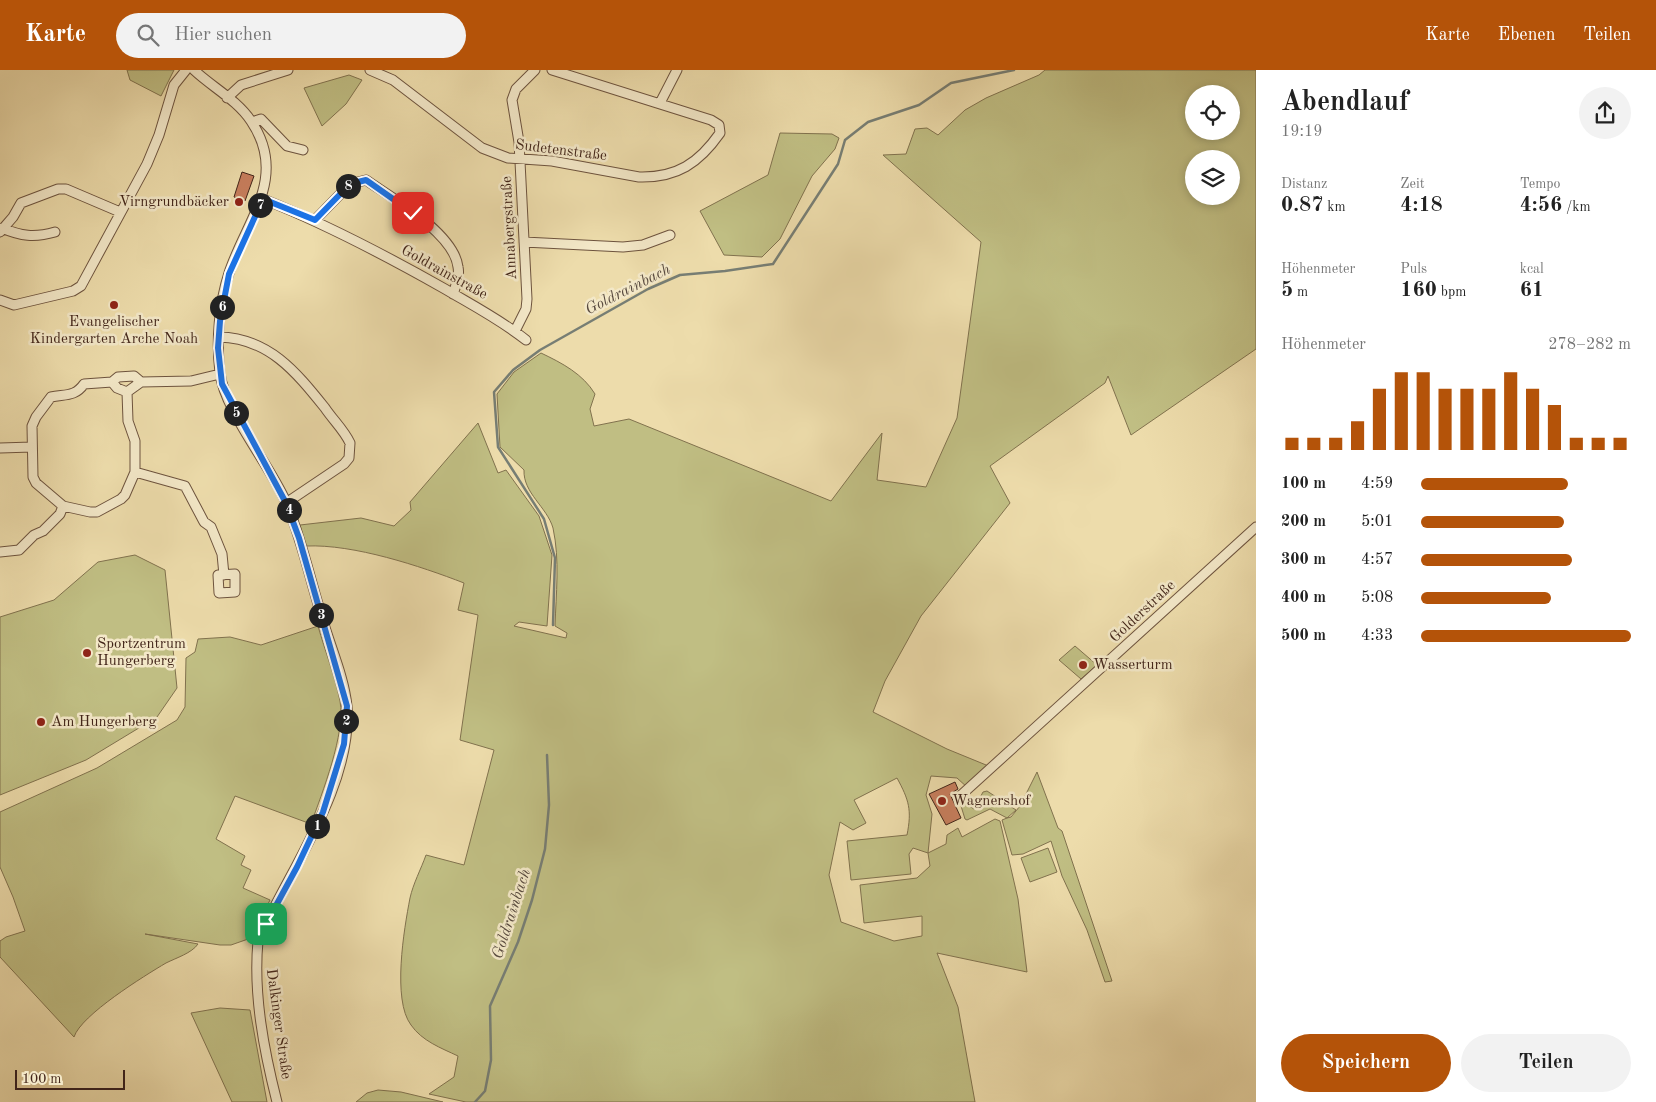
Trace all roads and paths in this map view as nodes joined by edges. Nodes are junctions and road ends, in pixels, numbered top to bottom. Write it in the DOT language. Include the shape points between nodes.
graph roads {
  1 [pos="186,70"];
  2 [pos="194,70"];
  3 [pos="288,70"];
  4 [pos="370,70"];
  5 [pos="535,70"];
  6 [pos="552,70"];
  7 [pos="677,70"];
  8 [pos="228,98"];
  9 [pos="660,103"];
  10 [pos="252,122"];
  11 [pos="303,150"];
  12 [pos="520,159"];
  13 [pos="263,199"];
  14 [pos="120,212"];
  15 [pos="315,220"];
  16 [pos="1,230"];
  17 [pos="54,232"];
  18 [pos="670,236"];
  19 [pos="524,242"];
  20 [pos="454,294"];
  21 [pos="1,301"];
  22 [pos="515,331"];
  23 [pos="219,337"];
  24 [pos="526,340"];
  25 [pos="220,374"];
  26 [pos="112,382"];
  27 [pos="141,382"];
  28 [pos="127,392"];
  29 [pos="32,447"];
  30 [pos="0,448"];
  31 [pos="135,472"];
  32 [pos="286,503"];
  33 [pos="63,506"];
  34 [pos="1256,527"];
  35 [pos="0,552"];
  36 [pos="224,574"];
  37 [pos="958,797"];
  38 [pos="276,1102"];
  1 -- 14 [label="street" via="174,86 147,164"];
  2 -- 8 [label="street, Dalkinger Straße"];
  3 -- 8 [label="street" via="242,85"];
  4 -- 12 [label="street, Sudetenstraße" via="393,80 462,136 482,148"];
  5 -- 12 [label="street, Annabergstraße" via="516,89 512,100"];
  6 -- 9 [label="street"];
  7 -- 9 [label="street"];
  8 -- 10 [label="street, Dalkinger Straße"];
  9 -- 12 [label="street, Sudetenstraße" via="711,120 718,125 720,133 706,153 674,173 653,178 639,177 552,160"];
  10 -- 11 [label="street" via="261,119 287,146"];
  10 -- 13 [label="street, Dalkinger Straße" via="264,152 266,183"];
  12 -- 19 [label="street, Annabergstraße"];
  13 -- 15 [label="street, Goldrainstraße"];
  13 -- 23 [label="street, Dalkinger Straße" via="229,274"];
  14 -- 16 [label="street" via="74,191 58,189 21,203 14,217"];
  14 -- 21 [label="street" via="81,286 73,291 14,305"];
  15 -- 20 [label="street, Goldrainstraße"];
  15 -- 20 [label="street" via="350,184 366,180 421,218 448,245 458,267"];
  16 -- 17 [label="street" via="26,237"];
  18 -- 19 [label="street" via="644,245 622,247"];
  19 -- 22 [label="street, Annabergstraße" via="527,300"];
  20 -- 22 [label="street, Goldrainstraße"];
  22 -- 24 [label="street, Goldrainstraße"];
  23 -- 25 [label="street, Dalkinger Straße"];
  23 -- 32 [label="street" via="228,337 276,355 304,383 350,443 349,458 344,464"];
  25 -- 27 [label="street" via="191,381"];
  25 -- 32 [label="street, Dalkinger Straße" via="242,426 275,478"];
  26 -- 27 [label="street" via="118,376 134,376"];
  26 -- 28 [label="street"];
  26 -- 29 [label="street" via="84,384 74,394 51,397 32,426"];
  27 -- 28 [label="street"];
  28 -- 31 [label="street" via="128,421 135,441"];
  29 -- 30 [label="street"];
  29 -- 33 [label="street" via="32,471 36,484"];
  31 -- 33 [label="street" via="125,495 97,512"];
  31 -- 36 [label="street" via="185,486 222,554"];
  32 -- 38 [label="street, Dalkinger Straße" via="347,706 344,744 323,812 258,941 256,963 261,1021"];
  33 -- 35 [label="street" via="60,514 20,550"];
  34 -- 37 [label="street, Golderstraße"];
}
